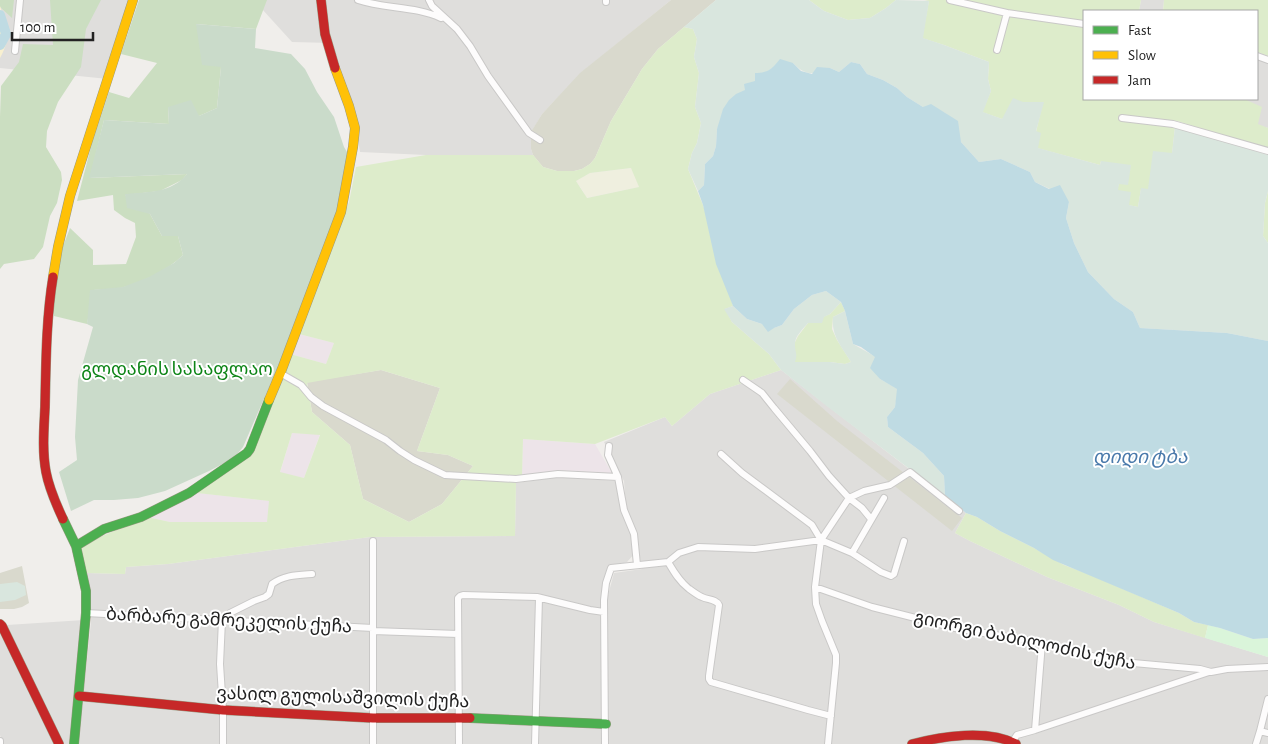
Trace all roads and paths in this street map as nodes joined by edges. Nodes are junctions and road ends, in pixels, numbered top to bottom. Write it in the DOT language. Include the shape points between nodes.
graph roads {
  1 [pos="20,0"];
  2 [pos="133,0"];
  3 [pos="321,0"];
  4 [pos="358,0"];
  5 [pos="429,0"];
  6 [pos="950,0"];
  7 [pos="1007,12"];
  8 [pos="446,20"];
  9 [pos="1083,24"];
  10 [pos="997,50"];
  11 [pos="15,51"];
  12 [pos="1122,118"];
  13 [pos="540,140"];
  14 [pos="1268,151"];
  15 [pos="280,373"];
  16 [pos="743,380"];
  17 [pos="609,446"];
  18 [pos="721,454"];
  19 [pos="618,477"];
  20 [pos="849,498"];
  21 [pos="884,498"];
  22 [pos="959,511"];
  23 [pos="871,519"];
  24 [pos="821,540"];
  25 [pos="373,541"];
  26 [pos="904,541"];
  27 [pos="76,546"];
  28 [pos="852,552"];
  29 [pos="668,562"];
  30 [pos="637,565"];
  31 [pos="312,574"];
  32 [pos="815,588"];
  33 [pos="539,598"];
  34 [pos="604,612"];
  35 [pos="86,613"];
  36 [pos="222,620"];
  37 [pos="0,624"];
  38 [pos="373,630"];
  39 [pos="458,634"];
  40 [pos="1042,643"];
  41 [pos="1268,667"];
  42 [pos="1210,672"];
  43 [pos="79,696"];
  44 [pos="1268,699"];
  45 [pos="223,710"];
  46 [pos="831,716"];
  47 [pos="459,717"];
  48 [pos="373,718"];
  49 [pos="536,721"];
  50 [pos="606,724"];
  51 [pos="1036,730"];
  52 [pos="1260,731"];
  53 [pos="1268,733"];
  54 [pos="1014,743"];
  55 [pos="58,744"];
  56 [pos="74,744"];
  57 [pos="223,744"];
  58 [pos="373,744"];
  59 [pos="459,744"];
  60 [pos="535,744"];
  61 [pos="605,744"];
  62 [pos="828,744"];
  63 [pos="912,744"];
  64 [pos="1256,744"];
  1 -- 11 [label="street"];
  2 -- 27 [label="street" via="70,196 50,295 46,340 46,472"];
  3 -- 15 [label="street" via="331,57 355,128 354,147 341,212"];
  4 -- 8 [label="street" via="430,13"];
  5 -- 8 [label="street"];
  6 -- 7 [label="street"];
  7 -- 9 [label="street"];
  7 -- 10 [label="street"];
  8 -- 13 [label="street" via="470,46 529,133"];
  12 -- 14 [label="street" via="1173,124"];
  15 -- 19 [label="street" via="301,385 323,406 445,475 516,479 558,474"];
  15 -- 27 [label="street" via="247,454 190,493 141,517 104,529"];
  16 -- 20 [label="street" via="762,393"];
  17 -- 19 [label="street" via="608,454"];
  18 -- 24 [label="street" via="812,525"];
  19 -- 30 [label="street" via="624,510 634,534"];
  20 -- 22 [label="street" via="864,491 890,486 910,472"];
  20 -- 23 [label="street"];
  20 -- 24 [label="street"];
  21 -- 23 [label="street"];
  23 -- 28 [label="street"];
  24 -- 28 [label="street"];
  24 -- 29 [label="street" via="756,549 698,547 679,553"];
  24 -- 32 [label="street"];
  25 -- 38 [label="street"];
  26 -- 28 [label="street" via="891,576"];
  27 -- 35 [label="street" via="86,591"];
  29 -- 30 [label="street"];
  29 -- 46 [label="street" via="677,578 688,588 718,602 709,676 711,682"];
  30 -- 34 [label="street" via="612,568 606,583"];
  31 -- 36 [label="street" via="277,580 266,598 254,601"];
  32 -- 40 [label="street, გიორგი ბაბილოძის ქუჩა" via="954,628"];
  32 -- 46 [label="street" via="816,604 836,655"];
  33 -- 34 [label="street"];
  33 -- 39 [label="street" via="460,596"];
  33 -- 49 [label="street"];
  34 -- 50 [label="street"];
  35 -- 36 [label="street, ბარბარე გამრეკელის ქუჩა"];
  35 -- 43 [label="street"];
  36 -- 38 [label="street, ბარბარე გამრეკელის ქუჩა"];
  36 -- 45 [label="street"];
  37 -- 55 [label="street"];
  38 -- 39 [label="street, ბარბარე გამრეკელის ქუჩა"];
  38 -- 48 [label="street"];
  39 -- 47 [label="street"];
  40 -- 42 [label="street, გიორგი ბაბილოძის ქუჩა" via="1111,661"];
  40 -- 51 [label="street"];
  41 -- 42 [label="street, გიორგი ბაბილოძის ქუჩა"];
  42 -- 51 [label="street"];
  43 -- 45 [label="street, ვასილ გულისაშვილის ქუჩა"];
  43 -- 56 [label="street"];
  44 -- 52 [label="street"];
  45 -- 48 [label="street, ვასილ გულისაშვილის ქუჩა"];
  45 -- 57 [label="street"];
  46 -- 62 [label="street"];
  47 -- 48 [label="street, ვასილ გულისაშვილის ქუჩა"];
  47 -- 49 [label="street, ვასილ გულისაშვილის ქუჩა"];
  47 -- 59 [label="street"];
  48 -- 58 [label="street"];
  49 -- 50 [label="street, ვასილ გულისაშვილის ქუჩა"];
  49 -- 60 [label="street"];
  50 -- 61 [label="street"];
  51 -- 54 [label="street" via="1017,735"];
  52 -- 53 [label="street"];
  52 -- 64 [label="street"];
  54 -- 63 [label="street" via="990,736 961,736"];
}
